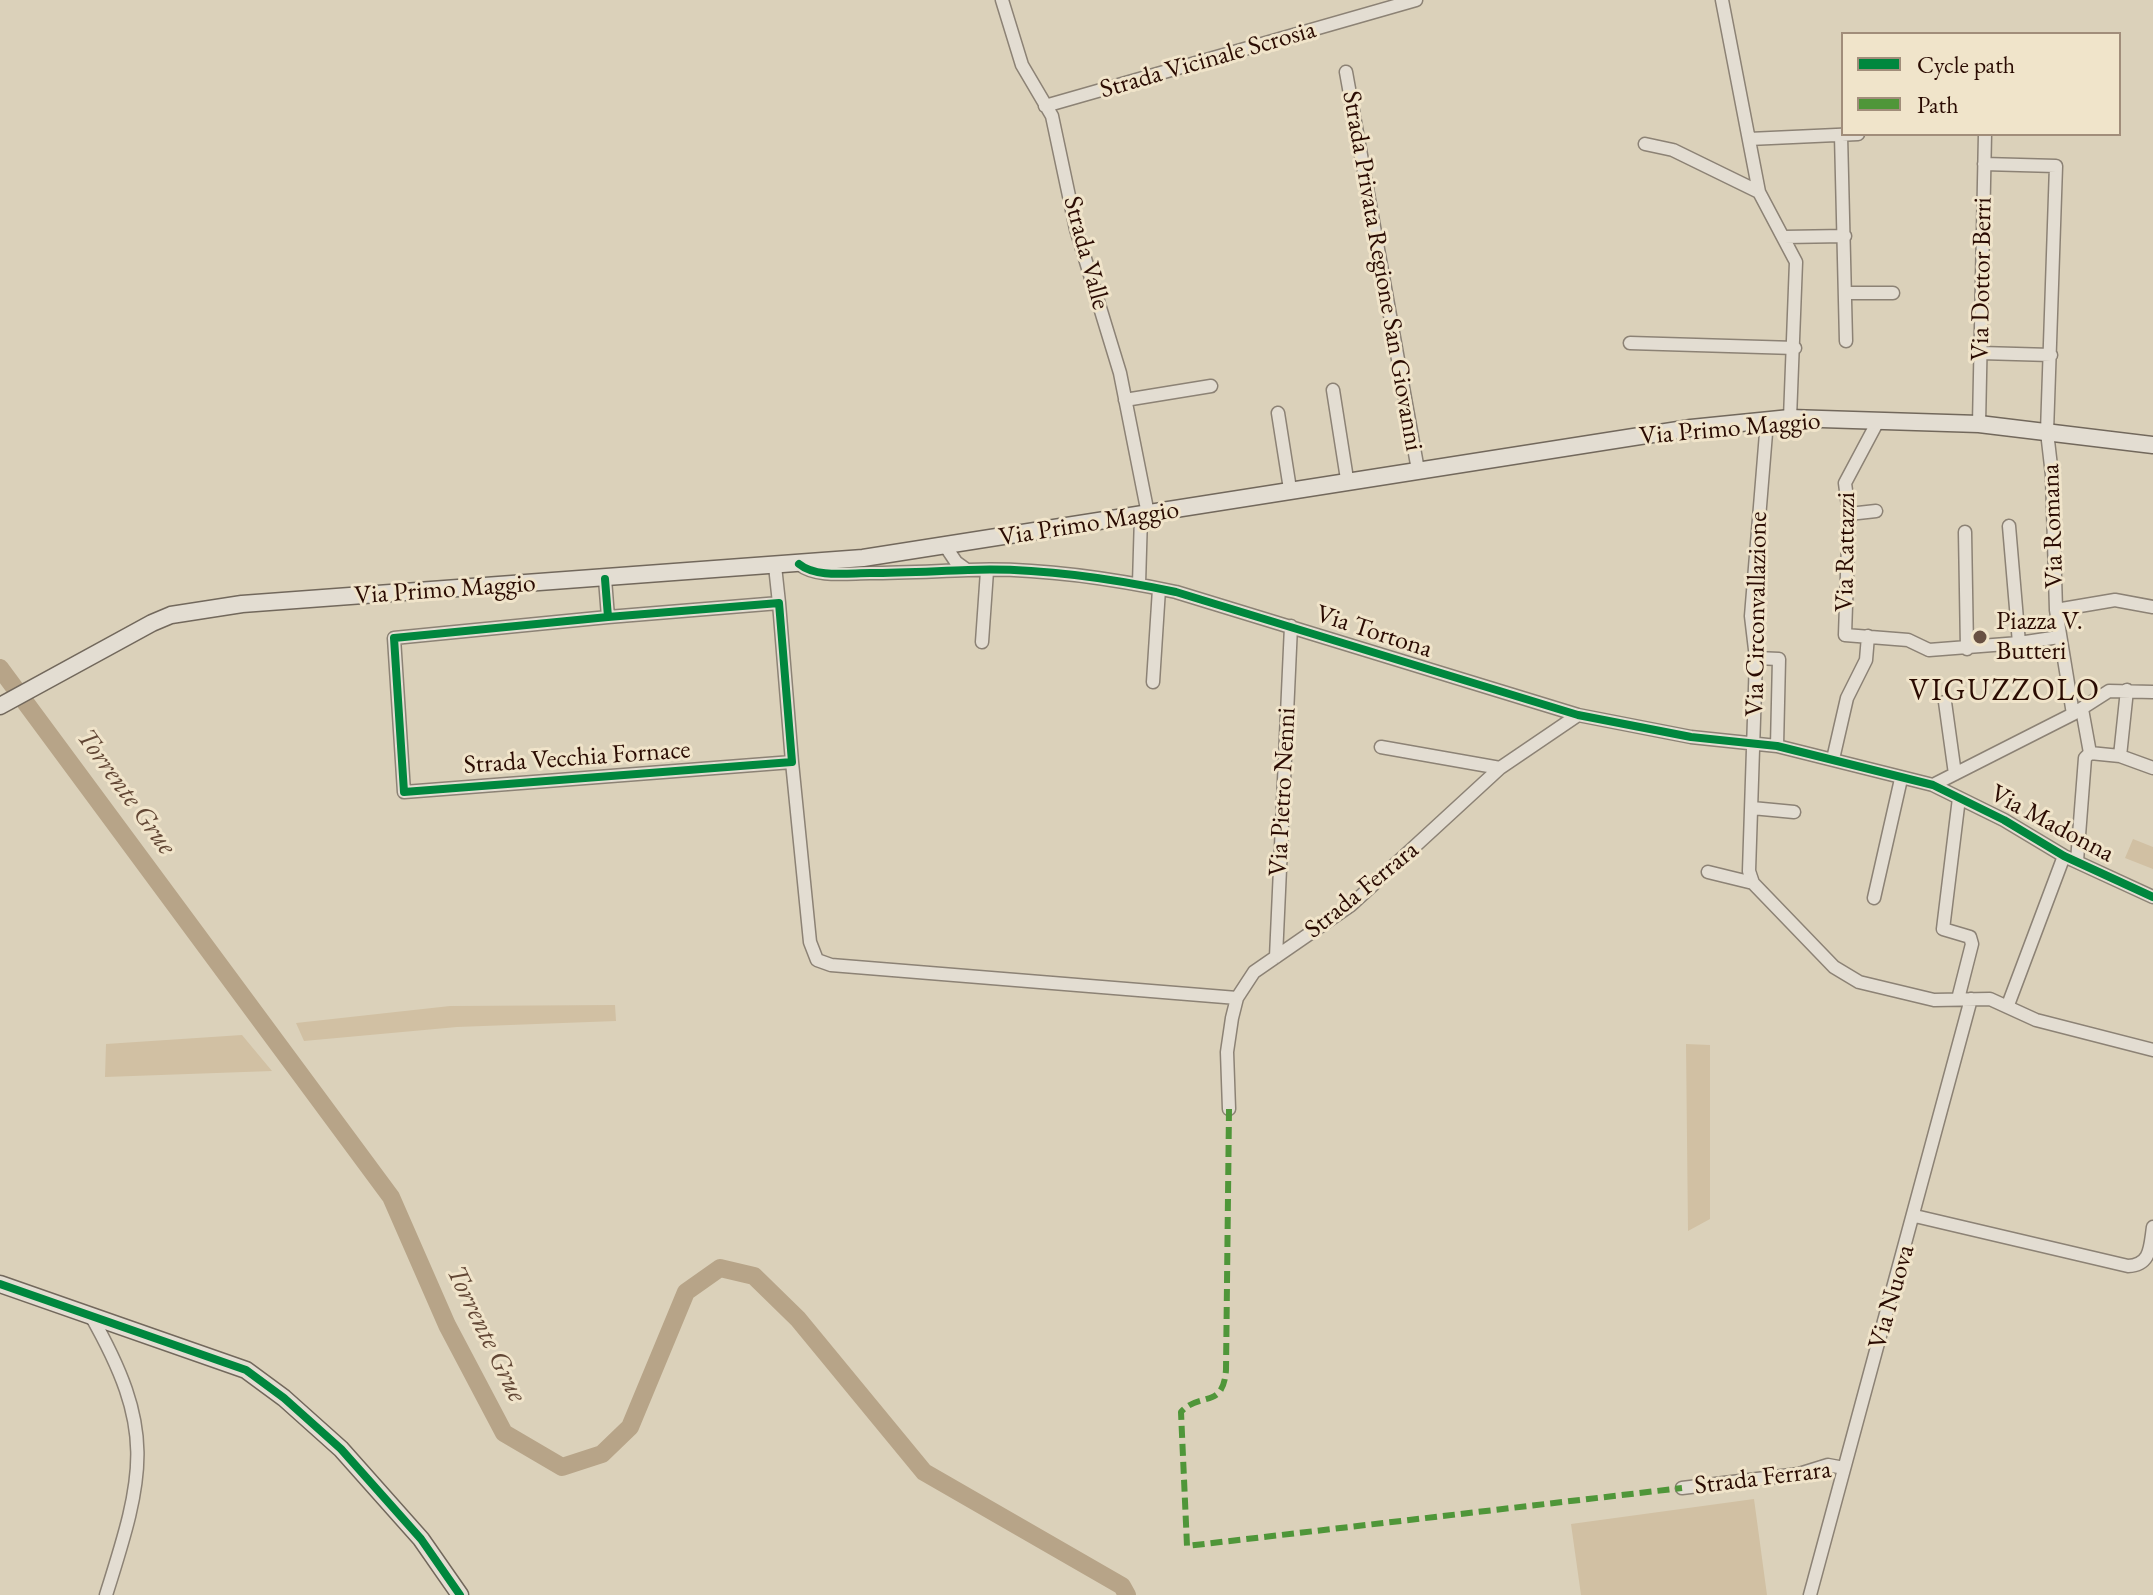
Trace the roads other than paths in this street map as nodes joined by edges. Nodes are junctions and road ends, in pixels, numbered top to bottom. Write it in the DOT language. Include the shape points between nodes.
graph roads {
  1 [pos="1002,0"];
  2 [pos="1416,0"];
  3 [pos="1722,0"];
  4 [pos="1346,72"];
  5 [pos="1045,106"];
  6 [pos="1841,135"];
  7 [pos="1841,136"];
  8 [pos="1985,136"];
  9 [pos="1749,139"];
  10 [pos="1645,144"];
  11 [pos="1984,164"];
  12 [pos="1759,192"];
  13 [pos="1845,236"];
  14 [pos="1784,237"];
  15 [pos="1845,293"];
  16 [pos="1893,293"];
  17 [pos="1846,341"];
  18 [pos="1630,343"];
  19 [pos="1795,348"];
  20 [pos="1981,353"];
  21 [pos="2051,355"];
  22 [pos="1211,386"];
  23 [pos="1333,390"];
  24 [pos="1125,400"];
  25 [pos="1278,413"];
  26 [pos="1790,418"];
  27 [pos="1767,421"];
  28 [pos="1878,421"];
  29 [pos="1979,424"];
  30 [pos="2047,432"];
  31 [pos="2153,445"];
  32 [pos="1418,470"];
  33 [pos="1347,479"];
  34 [pos="1290,489"];
  35 [pos="1876,511"];
  36 [pos="1849,514"];
  37 [pos="1145,515"];
  38 [pos="2009,526"];
  39 [pos="1965,532"];
  40 [pos="946,547"];
  41 [pos="799,564"];
  42 [pos="775,566"];
  43 [pos="967,570"];
  44 [pos="987,571"];
  45 [pos="605,579"];
  46 [pos="1139,584"];
  47 [pos="1159,589"];
  48 [pos="779,603"];
  49 [pos="2153,607"];
  50 [pos="2056,610"];
  51 [pos="608,617"];
  52 [pos="1291,626"];
  53 [pos="1868,636"];
  54 [pos="2059,637"];
  55 [pos="2018,638"];
  56 [pos="982,642"];
  57 [pos="1967,649"];
  58 [pos="1756,658"];
  59 [pos="1153,682"];
  60 [pos="2127,690"];
  61 [pos="2153,692"];
  62 [pos="1945,702"];
  63 [pos="3,704"];
  64 [pos="2078,712"];
  65 [pos="1578,715"];
  66 [pos="1754,744"];
  67 [pos="1777,746"];
  68 [pos="1381,747"];
  69 [pos="2090,753"];
  70 [pos="2120,756"];
  71 [pos="1833,759"];
  72 [pos="792,762"];
  73 [pos="1500,768"];
  74 [pos="2153,768"];
  75 [pos="1955,774"];
  76 [pos="1901,779"];
  77 [pos="1933,785"];
  78 [pos="1959,798"];
  79 [pos="1752,808"];
  80 [pos="1794,812"];
  81 [pos="2070,858"];
  82 [pos="1708,872"];
  83 [pos="1753,883"];
  84 [pos="2153,897"];
  85 [pos="1874,898"];
  86 [pos="1276,957"];
  87 [pos="1237,998"];
  88 [pos="1965,999"];
  89 [pos="2008,1005"];
  90 [pos="2153,1050"];
  91 [pos="1229,1109"];
  92 [pos="1915,1216"];
  93 [pos="2153,1227"];
  94 [pos="0,1284"];
  95 [pos="90,1314"];
  96 [pos="1844,1468"];
  97 [pos="1682,1488"];
  98 [pos="106,1595"];
  99 [pos="460,1595"];
  100 [pos="1810,1595"];
  1 -- 5 [label="street, Strada Valle" via="1022,65"];
  2 -- 5 [label="street, Strada Vicinale Scrosia"];
  3 -- 9 [label="street"];
  4 -- 32 [label="street, Strada Privata Regione San Giovanni"];
  5 -- 24 [label="street, Strada Valle" via="1052,116 1076,229"];
  6 -- 9 [label="street"];
  7 -- 13 [label="street"];
  8 -- 11 [label="street, Via Dottor Berri"];
  9 -- 12 [label="street"];
  10 -- 12 [label="street" via="1673,150"];
  11 -- 20 [label="street, Via Dottor Berri"];
  11 -- 21 [label="street, Via Romana" via="2056,166"];
  12 -- 14 [label="street"];
  13 -- 14 [label="street"];
  13 -- 15 [label="street"];
  14 -- 19 [label="street" via="1796,262"];
  15 -- 16 [label="street"];
  15 -- 17 [label="street"];
  18 -- 19 [label="street"];
  19 -- 26 [label="street"];
  20 -- 21 [label="street"];
  20 -- 29 [label="street, Via Dottor Berri"];
  21 -- 30 [label="street, Via Romana"];
  22 -- 24 [label="street"];
  23 -- 33 [label="street"];
  24 -- 37 [label="street, Strada Valle"];
  25 -- 34 [label="street"];
  26 -- 27 [label="main road, Via Primo Maggio"];
  26 -- 28 [label="main road, Via Primo Maggio"];
  27 -- 32 [label="main road, Via Primo Maggio"];
  27 -- 58 [label="street, Via Circonvallazione" via="1751,616"];
  28 -- 29 [label="main road, Via Primo Maggio"];
  28 -- 36 [label="street, Via Rattazzi" via="1845,483"];
  29 -- 30 [label="main road, Via Primo Maggio"];
  30 -- 31 [label="main road, Via Primo Maggio"];
  30 -- 50 [label="street, Via Romana"];
  32 -- 33 [label="main road, Via Primo Maggio"];
  33 -- 34 [label="main road, Via Primo Maggio"];
  34 -- 37 [label="main road, Via Primo Maggio"];
  35 -- 36 [label="street"];
  36 -- 53 [label="street, Via Rattazzi" via="1845,635"];
  37 -- 40 [label="main road, Via Primo Maggio"];
  37 -- 46 [label="street, Strada Valle"];
  38 -- 55 [label="street"];
  39 -- 57 [label="street"];
  40 -- 41 [label="main road, Via Primo Maggio"];
  40 -- 43 [label="street"];
  41 -- 42 [label="main road, Via Primo Maggio"];
  41 -- 43 [label="street, Via Tortona" via="808,571 838,573"];
  42 -- 45 [label="main road, Via Primo Maggio"];
  42 -- 48 [label="street"];
  43 -- 44 [label="street, Via Tortona"];
  44 -- 46 [label="street, Via Tortona"];
  44 -- 56 [label="street"];
  45 -- 51 [label="street"];
  45 -- 63 [label="main road, Via Primo Maggio" via="242,604 171,615"];
  46 -- 47 [label="street, Via Tortona"];
  47 -- 52 [label="street, Via Tortona"];
  47 -- 59 [label="street"];
  48 -- 51 [label="street, Strada Vecchia Fornace"];
  48 -- 72 [label="street"];
  49 -- 50 [label="street" via="2115,600"];
  50 -- 54 [label="street, Via Romana"];
  51 -- 72 [label="street, Strada Vecchia Fornace" via="394,638 404,792"];
  52 -- 65 [label="street, Via Tortona"];
  52 -- 86 [label="street, Via Pietro Nenni"];
  53 -- 57 [label="street" via="1908,640 1929,650"];
  53 -- 71 [label="street, Via Rattazzi" via="1866,660 1847,698"];
  54 -- 55 [label="street"];
  54 -- 64 [label="street, Via Romana"];
  55 -- 57 [label="street"];
  58 -- 66 [label="street, Via Circonvallazione"];
  58 -- 67 [label="street" via="1779,659"];
  60 -- 61 [label="street"];
  60 -- 64 [label="street" via="2109,691"];
  60 -- 70 [label="street"];
  62 -- 75 [label="street"];
  64 -- 69 [label="street, Via Romana"];
  64 -- 75 [label="street"];
  65 -- 66 [label="street, Via Tortona"];
  65 -- 73 [label="street, Strada Ferrara"];
  66 -- 67 [label="street, Via Tortona"];
  66 -- 79 [label="street, Via Circonvallazione"];
  67 -- 71 [label="street, Via Tortona"];
  68 -- 73 [label="street"];
  69 -- 70 [label="street"];
  69 -- 81 [label="street"];
  70 -- 74 [label="street"];
  71 -- 76 [label="street, Via Tortona"];
  72 -- 87 [label="street" via="810,942 817,960 971,978"];
  73 -- 86 [label="street, Strada Ferrara" via="1351,905"];
  75 -- 77 [label="street"];
  76 -- 77 [label="street, Via Tortona"];
  76 -- 85 [label="street"];
  77 -- 78 [label="street, Via Madonna"];
  78 -- 81 [label="street, Via Madonna"];
  78 -- 88 [label="street, Via Nuova" via="1943,929 1970,937"];
  79 -- 80 [label="street"];
  79 -- 83 [label="street, Via Circonvallazione"];
  81 -- 84 [label="street, Via Madonna"];
  81 -- 89 [label="street"];
  82 -- 83 [label="street"];
  83 -- 88 [label="street" via="1834,967 1908,996"];
  86 -- 87 [label="street, Strada Ferrara" via="1254,972"];
  87 -- 91 [label="street, Strada Ferrara" via="1227,1052"];
  88 -- 89 [label="street"];
  88 -- 92 [label="street, Via Nuova"];
  89 -- 90 [label="street" via="2036,1020"];
  92 -- 93 [label="street" via="2128,1266 2148,1257"];
  92 -- 96 [label="street, Via Nuova"];
  94 -- 95 [label="main road"];
  95 -- 98 [label="street" via="128,1391 139,1442 129,1523"];
  95 -- 99 [label="main road" via="246,1370 284,1398 351,1460 421,1539"];
  96 -- 97 [label="street, Strada Ferrara" via="1828,1465 1799,1474"];
  96 -- 100 [label="street, Via Nuova"];
}
